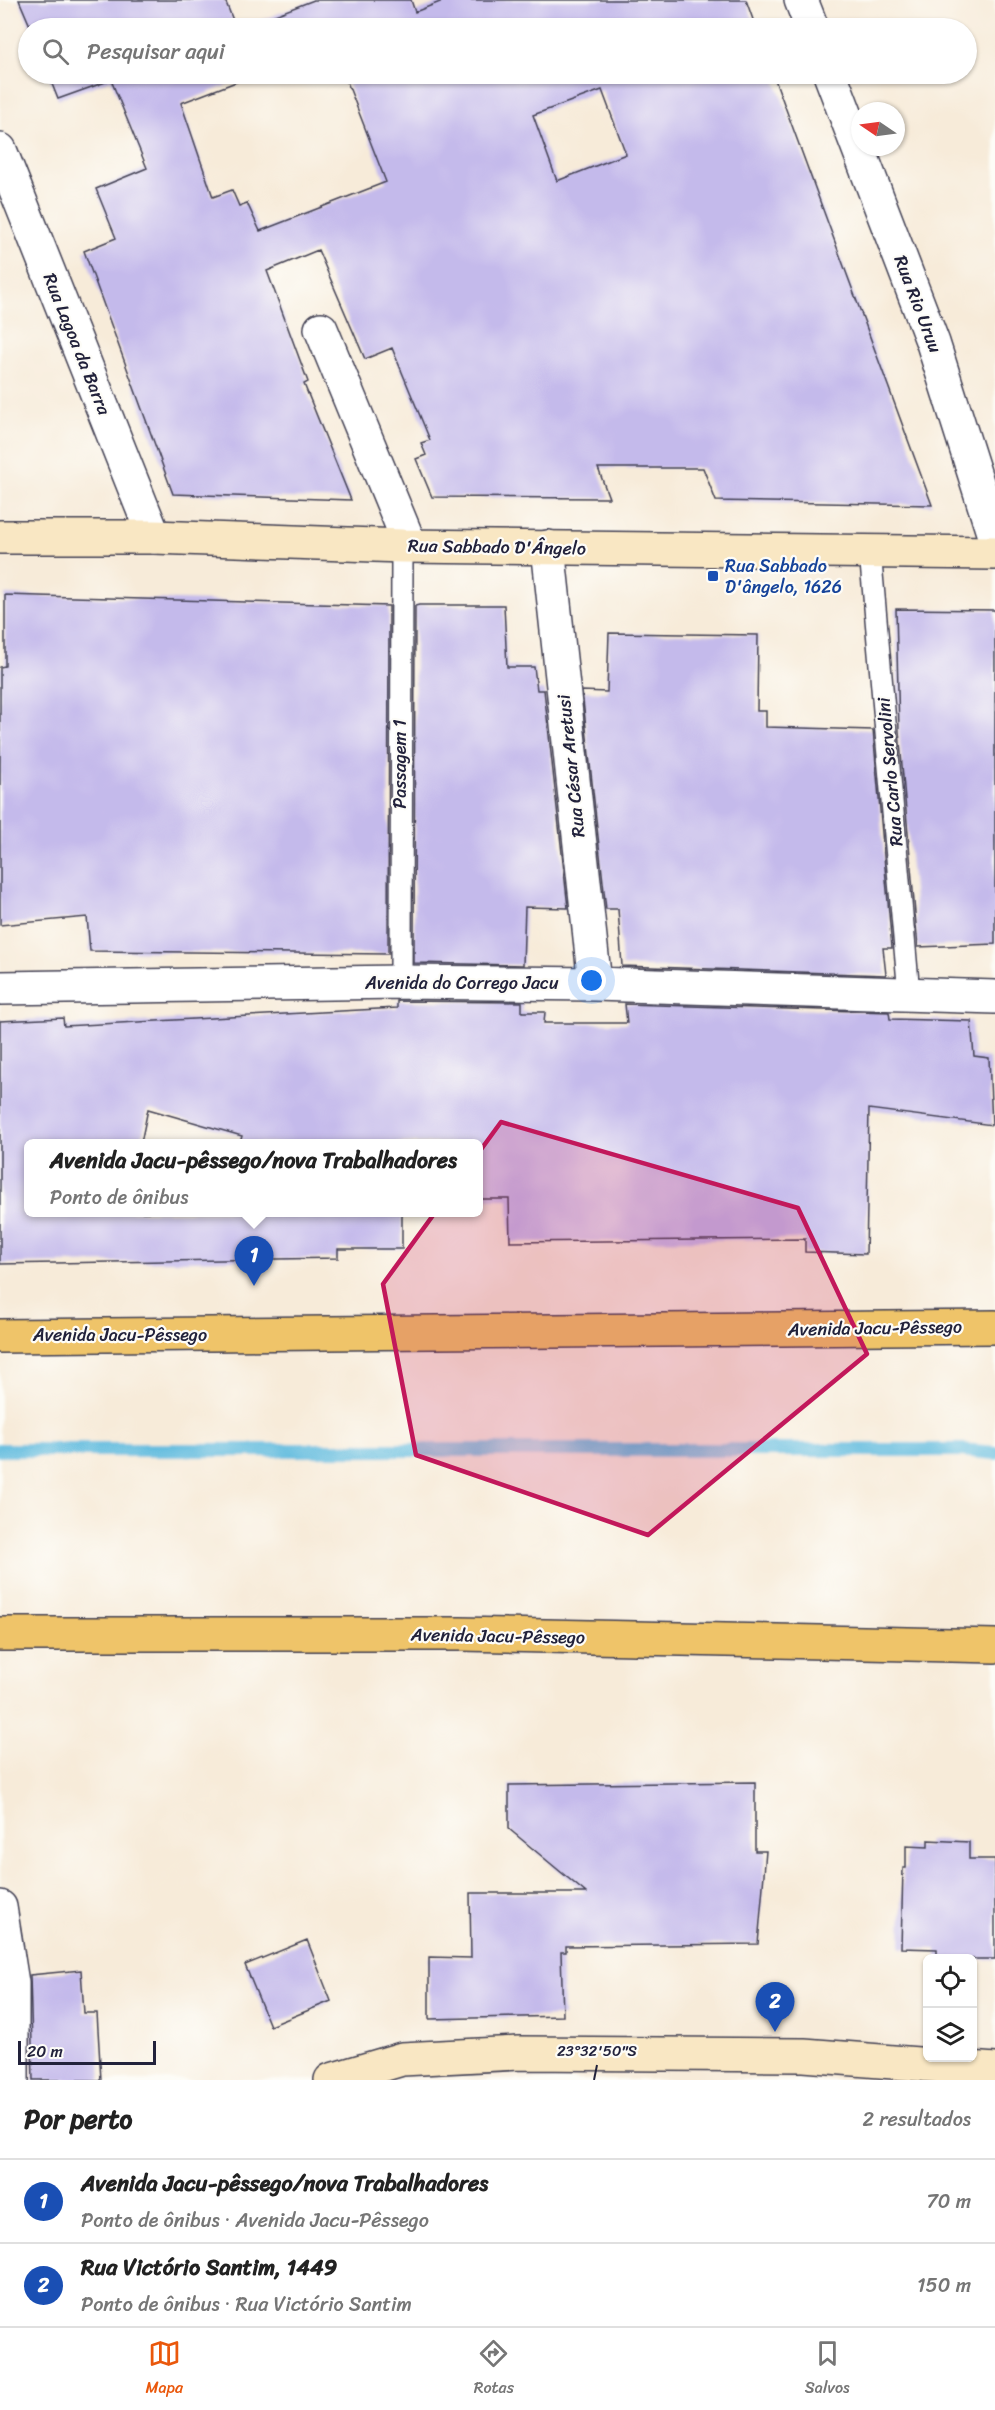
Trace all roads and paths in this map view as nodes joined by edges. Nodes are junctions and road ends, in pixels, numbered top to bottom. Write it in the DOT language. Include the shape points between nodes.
graph roads {
  1 [pos="801,0"];
  2 [pos="808,18"];
  3 [pos="834,84"];
  4 [pos="0,150"];
  5 [pos="321,329"];
  6 [pos="0,537"];
  7 [pos="154,537"];
  8 [pos="995,538"];
  9 [pos="406,545"];
  10 [pos="548,547"];
  11 [pos="870,551"];
  12 [pos="995,554"];
  13 [pos="401,982"];
  14 [pos="595,984"];
  15 [pos="0,988"];
  16 [pos="909,994"];
  17 [pos="995,997"];
  18 [pos="995,1327"];
  19 [pos="0,1336"];
  20 [pos="0,1634"];
  21 [pos="995,1646"];
  22 [pos="0,1906"];
  23 [pos="995,2070"];
  24 [pos="12,2080"];
  25 [pos="331,2080"];
  1 -- 2 [label="street"];
  3 -- 8 [label="street, Rua Rio Uruu" via="933,343"];
  4 -- 7 [label="street, Rua Lagoa da Barra"];
  5 -- 9 [label="street"];
  6 -- 7 [label="street, Rua Sabbado D'Ângelo"];
  7 -- 9 [label="street, Rua Sabbado D'Ângelo"];
  9 -- 10 [label="street, Rua Sabbado D'Ângelo"];
  9 -- 13 [label="lane, Passagem 1"];
  10 -- 11 [label="street, Rua Sabbado D'Ângelo"];
  10 -- 14 [label="street, Rua César Aretusi"];
  11 -- 12 [label="street, Rua Sabbado D'Ângelo"];
  11 -- 16 [label="lane, Rua Carlo Servolini"];
  13 -- 14 [label="street, Avenida do Corrego Jacu"];
  13 -- 15 [label="street, Avenida do Corrego Jacu"];
  14 -- 16 [label="street, Avenida do Corrego Jacu"];
  16 -- 17 [label="street, Avenida do Corrego Jacu"];
  18 -- 19 [label="highway, Avenida Jacu-Pêssego"];
  20 -- 21 [label="highway, Avenida Jacu-Pêssego" via="449,1634"];
  22 -- 24 [label="street" via="12,1983"];
  23 -- 25 [label="street" via="804,2055 519,2053 402,2059"];
}
